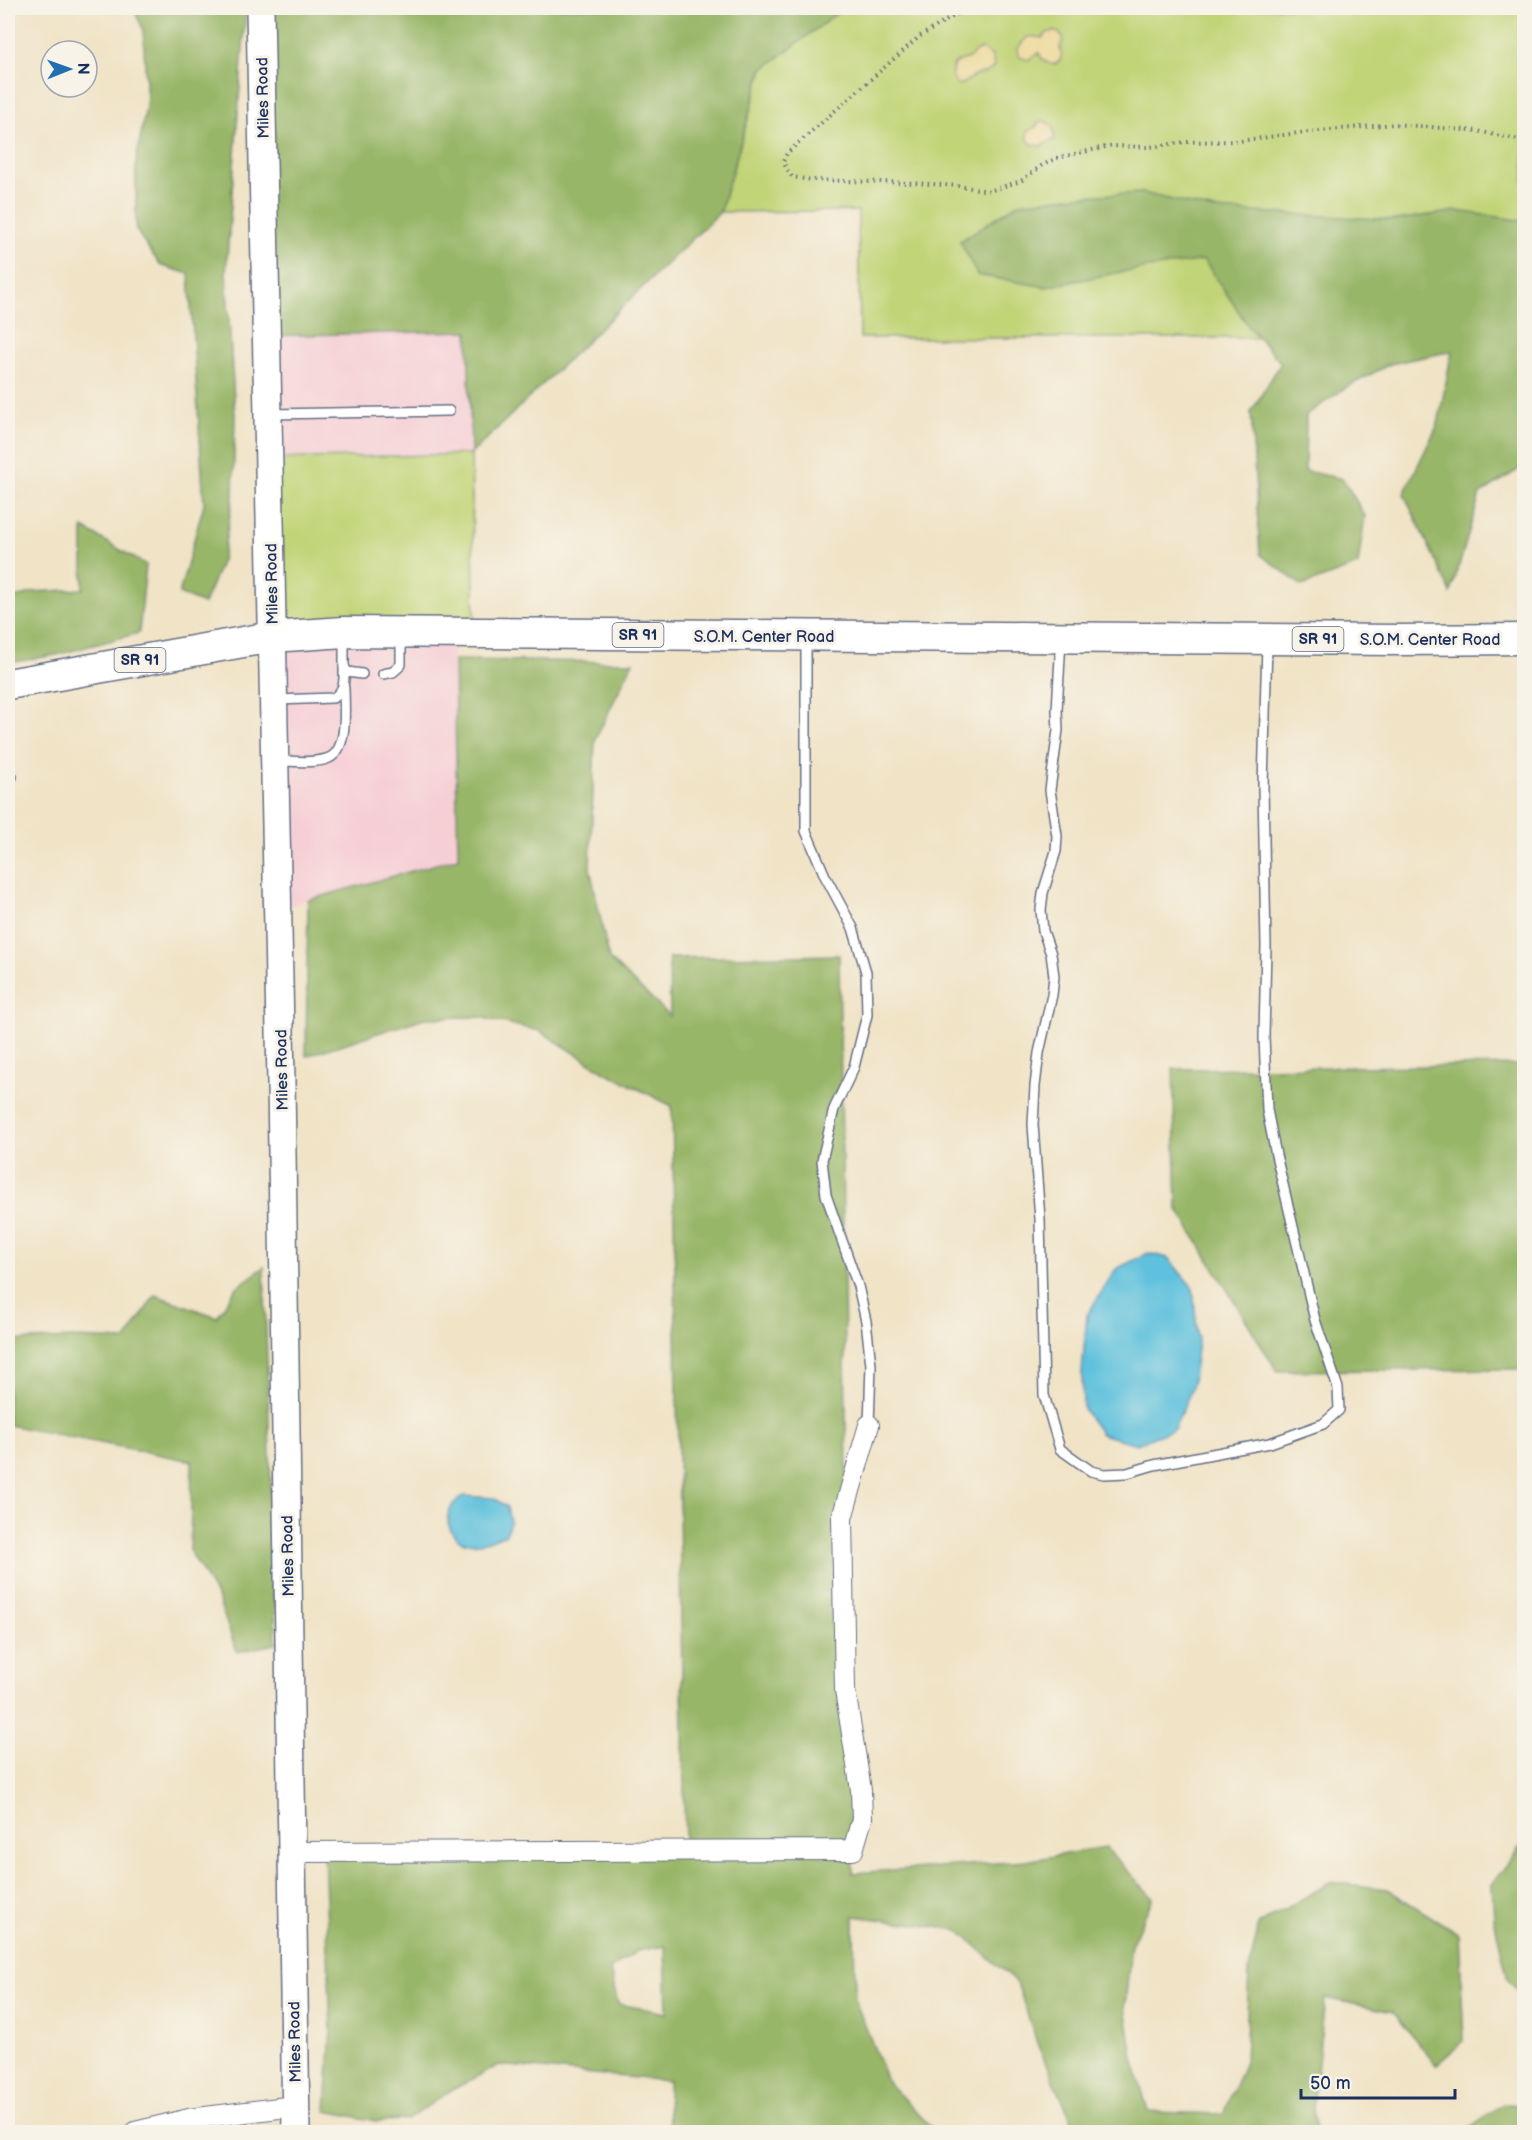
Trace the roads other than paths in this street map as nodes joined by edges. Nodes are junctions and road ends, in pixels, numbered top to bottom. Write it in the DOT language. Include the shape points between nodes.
graph roads {
  1 [pos="260,8"];
  2 [pos="449,411"];
  3 [pos="268,414"];
  4 [pos="401,631"];
  5 [pos="344,632"];
  6 [pos="806,636"];
  7 [pos="272,637"];
  8 [pos="1061,638"];
  9 [pos="1267,639"];
  10 [pos="1524,639"];
  11 [pos="344,666"];
  12 [pos="362,674"];
  13 [pos="383,674"];
  14 [pos="8,684"];
  15 [pos="344,688"];
  16 [pos="273,700"];
  17 [pos="275,761"];
  18 [pos="869,1425"];
  19 [pos="292,1852"];
  20 [pos="295,2106"];
  21 [pos="135,2133"];
  22 [pos="296,2133"];
  1 -- 3 [label="main road, Miles Road"];
  2 -- 3 [label="lane"];
  3 -- 7 [label="main road, Miles Road"];
  4 -- 5 [label="main road, S.O.M. Center Road / SR 91"];
  4 -- 6 [label="main road, S.O.M. Center Road / SR 91"];
  4 -- 13 [label="lane" via="401,665"];
  5 -- 7 [label="main road, S.O.M. Center Road / SR 91"];
  5 -- 11 [label="lane"];
  6 -- 8 [label="main road, S.O.M. Center Road / SR 91"];
  6 -- 18 [label="lane" via="806,831 853,928 866,972 867,1015 854,1067 834,1109 822,1160 826,1195 866,1321 871,1365"];
  7 -- 14 [label="main road, S.O.M. Center Road / SR 91"];
  7 -- 16 [label="main road, Miles Road"];
  8 -- 9 [label="main road, S.O.M. Center Road / SR 91"];
  8 -- 9 [label="lane" via="1059,730 1050,790 1056,851 1041,910 1051,954 1052,995 1039,1053 1034,1125 1044,1395 1060,1449 1080,1465 1104,1474 1127,1473 1270,1443 1323,1424 1339,1410 1338,1388 1315,1320 1267,1110 1263,786"];
  9 -- 10 [label="main road, S.O.M. Center Road / SR 91"];
  11 -- 12 [label="lane" via="347,672"];
  11 -- 15 [label="lane"];
  15 -- 16 [label="lane" via="333,698"];
  15 -- 17 [label="lane" via="343,734 331,757"];
  16 -- 17 [label="main road, Miles Road"];
  17 -- 19 [label="main road, Miles Road"];
  18 -- 19 [label="street" via="842,1518 845,1690 862,1819 853,1850"];
  19 -- 20 [label="main road, Miles Road"];
  20 -- 21 [label="street" via="189,2119"];
  20 -- 22 [label="main road, Miles Road"];
}
